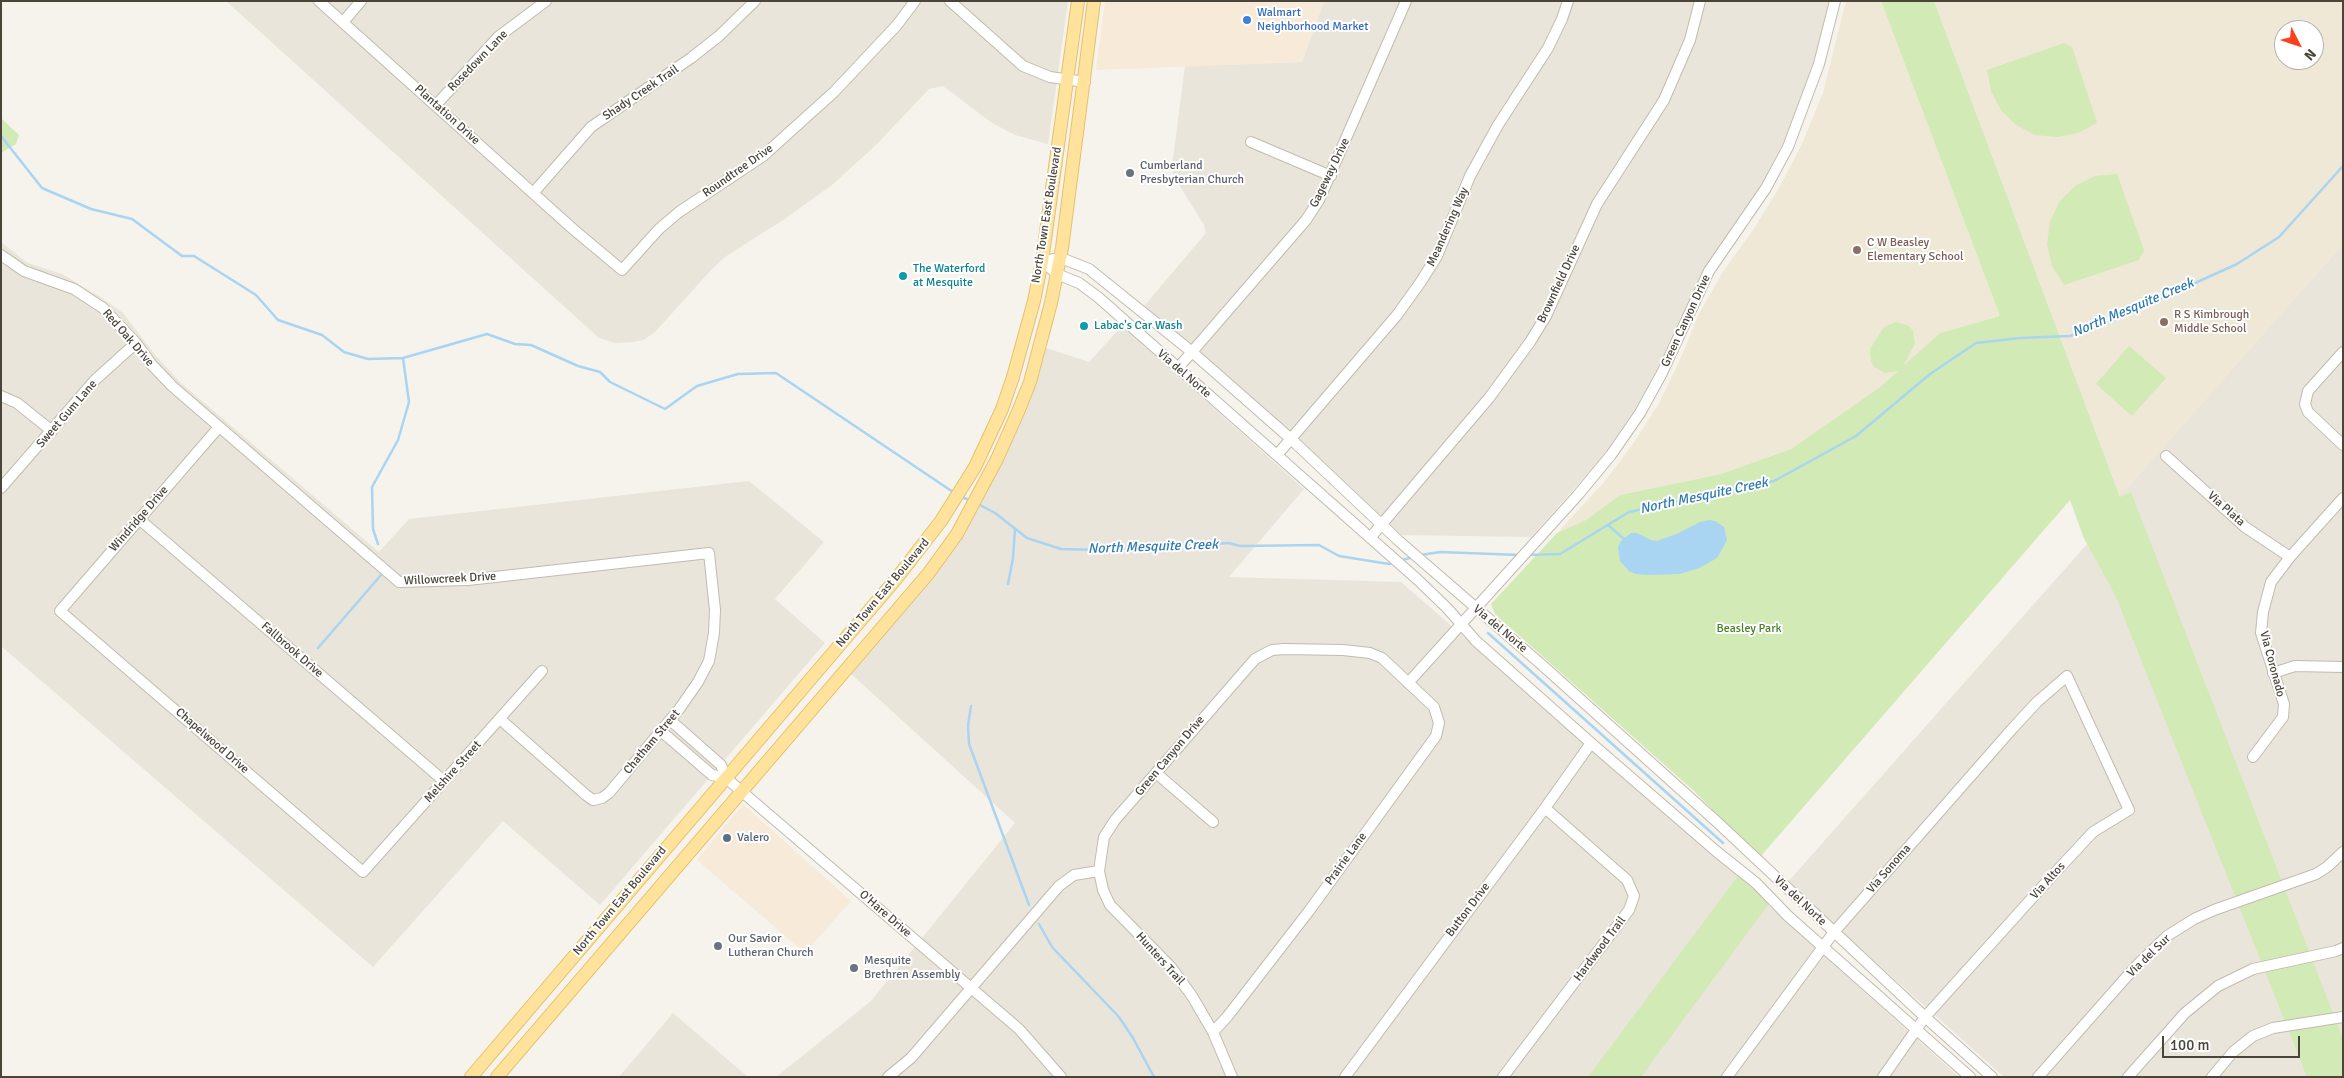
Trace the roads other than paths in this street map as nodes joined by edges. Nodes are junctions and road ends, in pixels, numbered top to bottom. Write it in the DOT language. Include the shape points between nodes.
graph roads {
  1 [pos="319,1"];
  2 [pos="362,1"];
  3 [pos="546,1"];
  4 [pos="755,1"];
  5 [pos="915,1"];
  6 [pos="950,1"];
  7 [pos="1078,1"];
  8 [pos="1094,1"];
  9 [pos="1406,1"];
  10 [pos="1568,1"];
  11 [pos="1700,1"];
  12 [pos="1835,1"];
  13 [pos="343,22"];
  14 [pos="1067,81"];
  15 [pos="1084,82"];
  16 [pos="436,105"];
  17 [pos="1252,142"];
  18 [pos="1331,176"];
  19 [pos="534,192"];
  20 [pos="574,229"];
  21 [pos="1,255"];
  22 [pos="1061,258"];
  23 [pos="1042,261"];
  24 [pos="1057,274"];
  25 [pos="136,343"];
  26 [pos="1192,352"];
  27 [pos="2343,352"];
  28 [pos="1178,368"];
  29 [pos="172,386"];
  30 [pos="1,396"];
  31 [pos="1002,409"];
  32 [pos="1018,412"];
  33 [pos="219,427"];
  34 [pos="52,431"];
  35 [pos="1291,439"];
  36 [pos="2343,445"];
  37 [pos="1277,455"];
  38 [pos="2166,456"];
  39 [pos="1,488"];
  40 [pos="2343,498"];
  41 [pos="139,519"];
  42 [pos="1381,525"];
  43 [pos="1370,538"];
  44 [pos="709,553"];
  45 [pos="2290,557"];
  46 [pos="1475,609"];
  47 [pos="60,611"];
  48 [pos="1461,624"];
  49 [pos="2343,667"];
  50 [pos="542,671"];
  51 [pos="2273,673"];
  52 [pos="2067,676"];
  53 [pos="1408,683"];
  54 [pos="500,719"];
  55 [pos="670,720"];
  56 [pos="661,731"];
  57 [pos="1591,743"];
  58 [pos="2253,757"];
  59 [pos="1156,773"];
  60 [pos="726,778"];
  61 [pos="444,781"];
  62 [pos="742,791"];
  63 [pos="1545,808"];
  64 [pos="1213,822"];
  65 [pos="2343,852"];
  66 [pos="1099,871"];
  67 [pos="363,872"];
  68 [pos="611,912"];
  69 [pos="627,925"];
  70 [pos="1834,932"];
  71 [pos="1823,946"];
  72 [pos="2343,948"];
  73 [pos="971,988"];
  74 [pos="1925,1017"];
  75 [pos="2343,1017"];
  76 [pos="1916,1030"];
  77 [pos="1213,1032"];
  78 [pos="471,1077"];
  79 [pos="497,1077"];
  80 [pos="888,1077"];
  81 [pos="1061,1077"];
  82 [pos="1232,1077"];
  83 [pos="1344,1077"];
  84 [pos="1503,1077"];
  85 [pos="1727,1077"];
  86 [pos="1883,1077"];
  87 [pos="1970,1077"];
  88 [pos="1992,1077"];
  89 [pos="2038,1077"];
  90 [pos="2128,1077"];
  91 [pos="2212,1077"];
  1 -- 13 [label="street, Plantation Drive"];
  2 -- 13 [label="street"];
  3 -- 16 [label="street, Rosedown Lane" via="498,37"];
  4 -- 19 [label="street, Shady Creek Trail" via="691,58 591,127"];
  5 -- 20 [label="street, Roundtree Drive" via="897,25 834,92 763,156 679,212 622,270"];
  6 -- 14 [label="street" via="1024,66"];
  7 -- 14 [label="main road, North Town East Boulevard"];
  8 -- 15 [label="main road, North Town East Boulevard"];
  9 -- 18 [label="street, Gageway Drive"];
  10 -- 35 [label="street, Meandering Way" via="1548,48 1498,124 1470,176 1437,256 1420,283"];
  11 -- 42 [label="street, Brownfield Drive" via="1690,40 1664,100 1597,204 1546,316 1489,398"];
  12 -- 46 [label="street, Green Canyon Drive" via="1807,100 1788,146 1770,180 1709,271 1662,373 1632,427 1597,472"];
  13 -- 16 [label="street, Plantation Drive"];
  14 -- 15 [label="street"];
  14 -- 23 [label="main road, North Town East Boulevard"];
  15 -- 22 [label="main road, North Town East Boulevard"];
  16 -- 19 [label="street, Plantation Drive"];
  17 -- 18 [label="street"];
  18 -- 26 [label="street, Gageway Drive" via="1306,220"];
  19 -- 20 [label="street, Plantation Drive"];
  21 -- 25 [label="street, Red Oak Drive" via="24,271 74,289 103,308"];
  22 -- 23 [label="street"];
  22 -- 24 [label="main road, North Town East Boulevard"];
  22 -- 26 [label="street, Via del Norte" via="1089,269"];
  23 -- 24 [label="street, Via del Norte"];
  23 -- 31 [label="main road, North Town East Boulevard" via="1024,338"];
  24 -- 28 [label="street, Via del Norte" via="1079,283 1098,297"];
  24 -- 32 [label="main road, North Town East Boulevard" via="1030,382"];
  25 -- 29 [label="street, Red Oak Drive"];
  25 -- 34 [label="street, Sweet Gum Lane" via="95,380"];
  26 -- 28 [label="street, Gageway Drive"];
  26 -- 35 [label="street, Via del Norte"];
  27 -- 36 [label="street" via="2308,391 2305,404 2308,412"];
  28 -- 37 [label="street, Via del Norte"];
  29 -- 33 [label="street, Willowcreek Drive"];
  30 -- 34 [label="street" via="17,402"];
  31 -- 32 [label="main road"];
  31 -- 60 [label="main road, North Town East Boulevard" via="975,466 941,521 896,579"];
  32 -- 62 [label="main road, North Town East Boulevard" via="957,534 928,574"];
  33 -- 41 [label="street, Windridge Drive"];
  33 -- 44 [label="street, Willowcreek Drive" via="399,582 468,580"];
  34 -- 39 [label="street, Sweet Gum Lane"];
  35 -- 37 [label="street, Meandering Way"];
  35 -- 42 [label="street, Via del Norte"];
  37 -- 43 [label="street, Via del Norte"];
  38 -- 45 [label="street, Via Plata" via="2245,527"];
  40 -- 45 [label="street, Via Coronado"];
  41 -- 47 [label="street, Windridge Drive"];
  41 -- 61 [label="street, Fallbrook Drive"];
  42 -- 43 [label="street, Brownfield Drive"];
  42 -- 46 [label="street, Via del Norte"];
  43 -- 48 [label="street, Via del Norte"];
  44 -- 55 [label="street, Chatham Street" via="715,610 709,661"];
  45 -- 51 [label="street, Via Coronado" via="2271,582 2263,612 2261,633"];
  46 -- 48 [label="street"];
  46 -- 70 [label="street, Via del Norte" via="1660,770"];
  47 -- 67 [label="street, Chapelwood Drive"];
  48 -- 53 [label="street"];
  48 -- 57 [label="street, Via del Norte"];
  49 -- 51 [label="street" via="2295,666"];
  50 -- 54 [label="street, Melshire Street"];
  51 -- 58 [label="street, Via Coronado" via="2284,704 2284,717"];
  52 -- 70 [label="street, Via Sonoma" via="2012,729"];
  52 -- 74 [label="street, Via Altos" via="2129,810 2093,832"];
  53 -- 59 [label="street, Green Canyon Drive" via="1382,658 1370,653 1272,650 1246,667"];
  53 -- 77 [label="street, Prairie Lane" via="1437,713 1436,736 1309,911"];
  54 -- 56 [label="street, Chatham Street" via="593,800 608,793"];
  54 -- 61 [label="street, Melshire Street"];
  55 -- 56 [label="street, Chatham Street"];
  55 -- 60 [label="street" via="720,765"];
  56 -- 60 [label="street" via="712,775"];
  57 -- 63 [label="street, Button Drive"];
  57 -- 71 [label="street, Via del Norte" via="1756,883"];
  59 -- 64 [label="street"];
  59 -- 66 [label="street, Green Canyon Drive" via="1104,836"];
  60 -- 62 [label="street, O'Hare Drive"];
  60 -- 68 [label="main road, North Town East Boulevard"];
  61 -- 67 [label="street, Melshire Street"];
  62 -- 69 [label="main road, North Town East Boulevard"];
  62 -- 73 [label="street, O'Hare Drive"];
  63 -- 83 [label="street, Button Drive"];
  63 -- 84 [label="street, Hardwood Trail" via="1627,880 1634,896 1629,910"];
  65 -- 89 [label="street, Via del Sur" via="2316,874 2214,910 2167,936"];
  66 -- 73 [label="street" via="1074,875 1059,886"];
  66 -- 77 [label="street, Hunters Trail" via="1110,905 1171,967"];
  68 -- 69 [label="main road"];
  68 -- 78 [label="main road, North Town East Boulevard"];
  69 -- 79 [label="main road, North Town East Boulevard"];
  70 -- 71 [label="street, Via Sonoma"];
  70 -- 74 [label="street, Via del Norte"];
  71 -- 76 [label="street, Via del Norte"];
  71 -- 85 [label="street, Via Sonoma"];
  72 -- 90 [label="street" via="2259,967 2218,986 2185,1014"];
  73 -- 80 [label="street" via="911,1058"];
  73 -- 81 [label="street, O'Hare Drive" via="1019,1029"];
  74 -- 76 [label="street, Via Altos"];
  74 -- 88 [label="street, Via del Norte"];
  75 -- 91 [label="street" via="2273,1028 2254,1036 2233,1052"];
  76 -- 86 [label="street, Via Altos"];
  76 -- 87 [label="street, Via del Norte"];
  77 -- 82 [label="street, Hunters Trail"];
}
